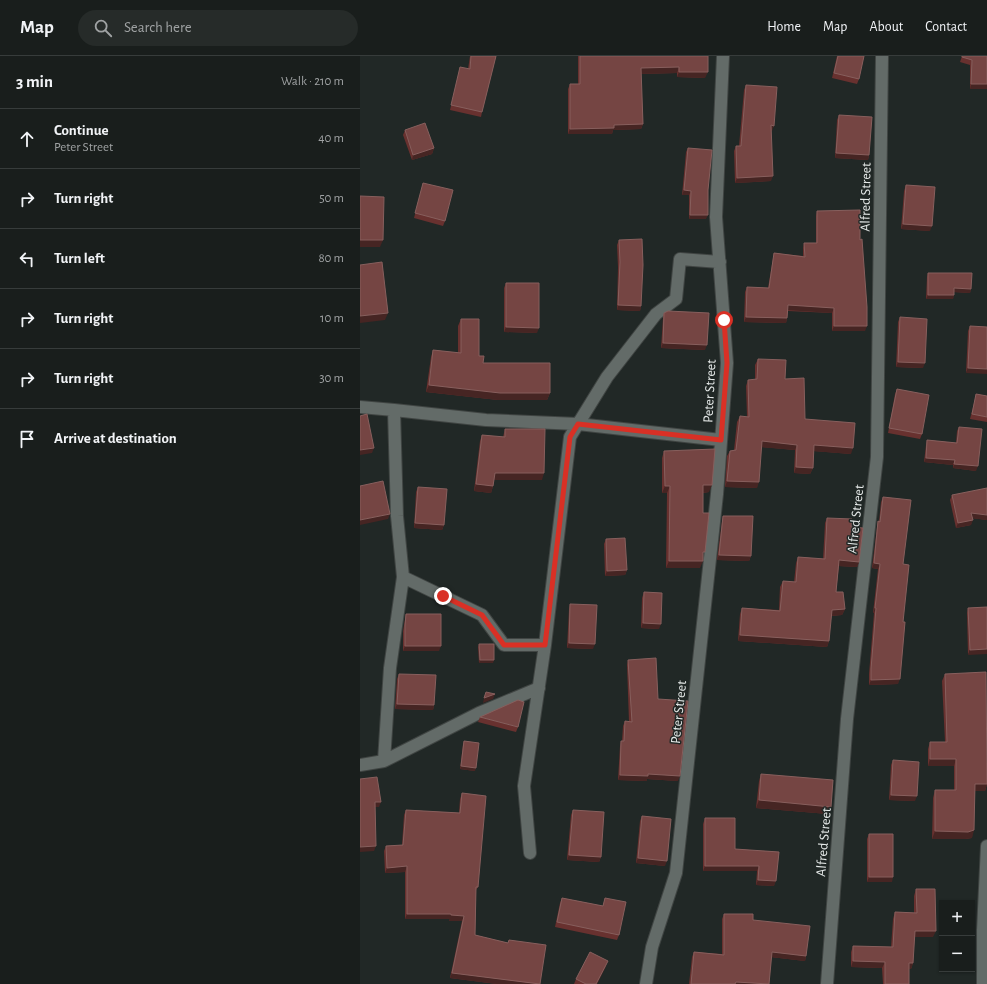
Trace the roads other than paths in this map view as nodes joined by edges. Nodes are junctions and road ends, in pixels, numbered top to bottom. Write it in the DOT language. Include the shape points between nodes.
graph roads {
  1 [pos="723,56"];
  2 [pos="882,56"];
  3 [pos="720,262"];
  4 [pos="360,407"];
  5 [pos="394,410"];
  6 [pos="578,424"];
  7 [pos="721,440"];
  8 [pos="403,577"];
  9 [pos="545,645"];
  10 [pos="539,688"];
  11 [pos="384,761"];
  12 [pos="360,765"];
  13 [pos="987,846"];
  14 [pos="530,853"];
  15 [pos="646,984"];
  16 [pos="826,984"];
  17 [pos="983,984"];
  1 -- 3 [label="street, Peter Street" via="716,216"];
  2 -- 16 [label="street, Alfred Street" via="877,457 847,719"];
  3 -- 6 [label="street" via="680,259 676,300 656,314 607,377"];
  3 -- 7 [label="street, Peter Street" via="727,363"];
  4 -- 5 [label="street"];
  5 -- 6 [label="street" via="486,420"];
  5 -- 8 [label="street" via="397,516"];
  6 -- 7 [label="street"];
  6 -- 9 [label="street" via="570,437"];
  7 -- 15 [label="street, Peter Street" via="676,872 652,946"];
  8 -- 9 [label="street" via="482,615 504,645"];
  8 -- 11 [label="street" via="390,668"];
  9 -- 10 [label="street"];
  10 -- 11 [label="street" via="478,713"];
  10 -- 14 [label="street" via="524,786"];
  11 -- 12 [label="street"];
  13 -- 17 [label="street"];
}
